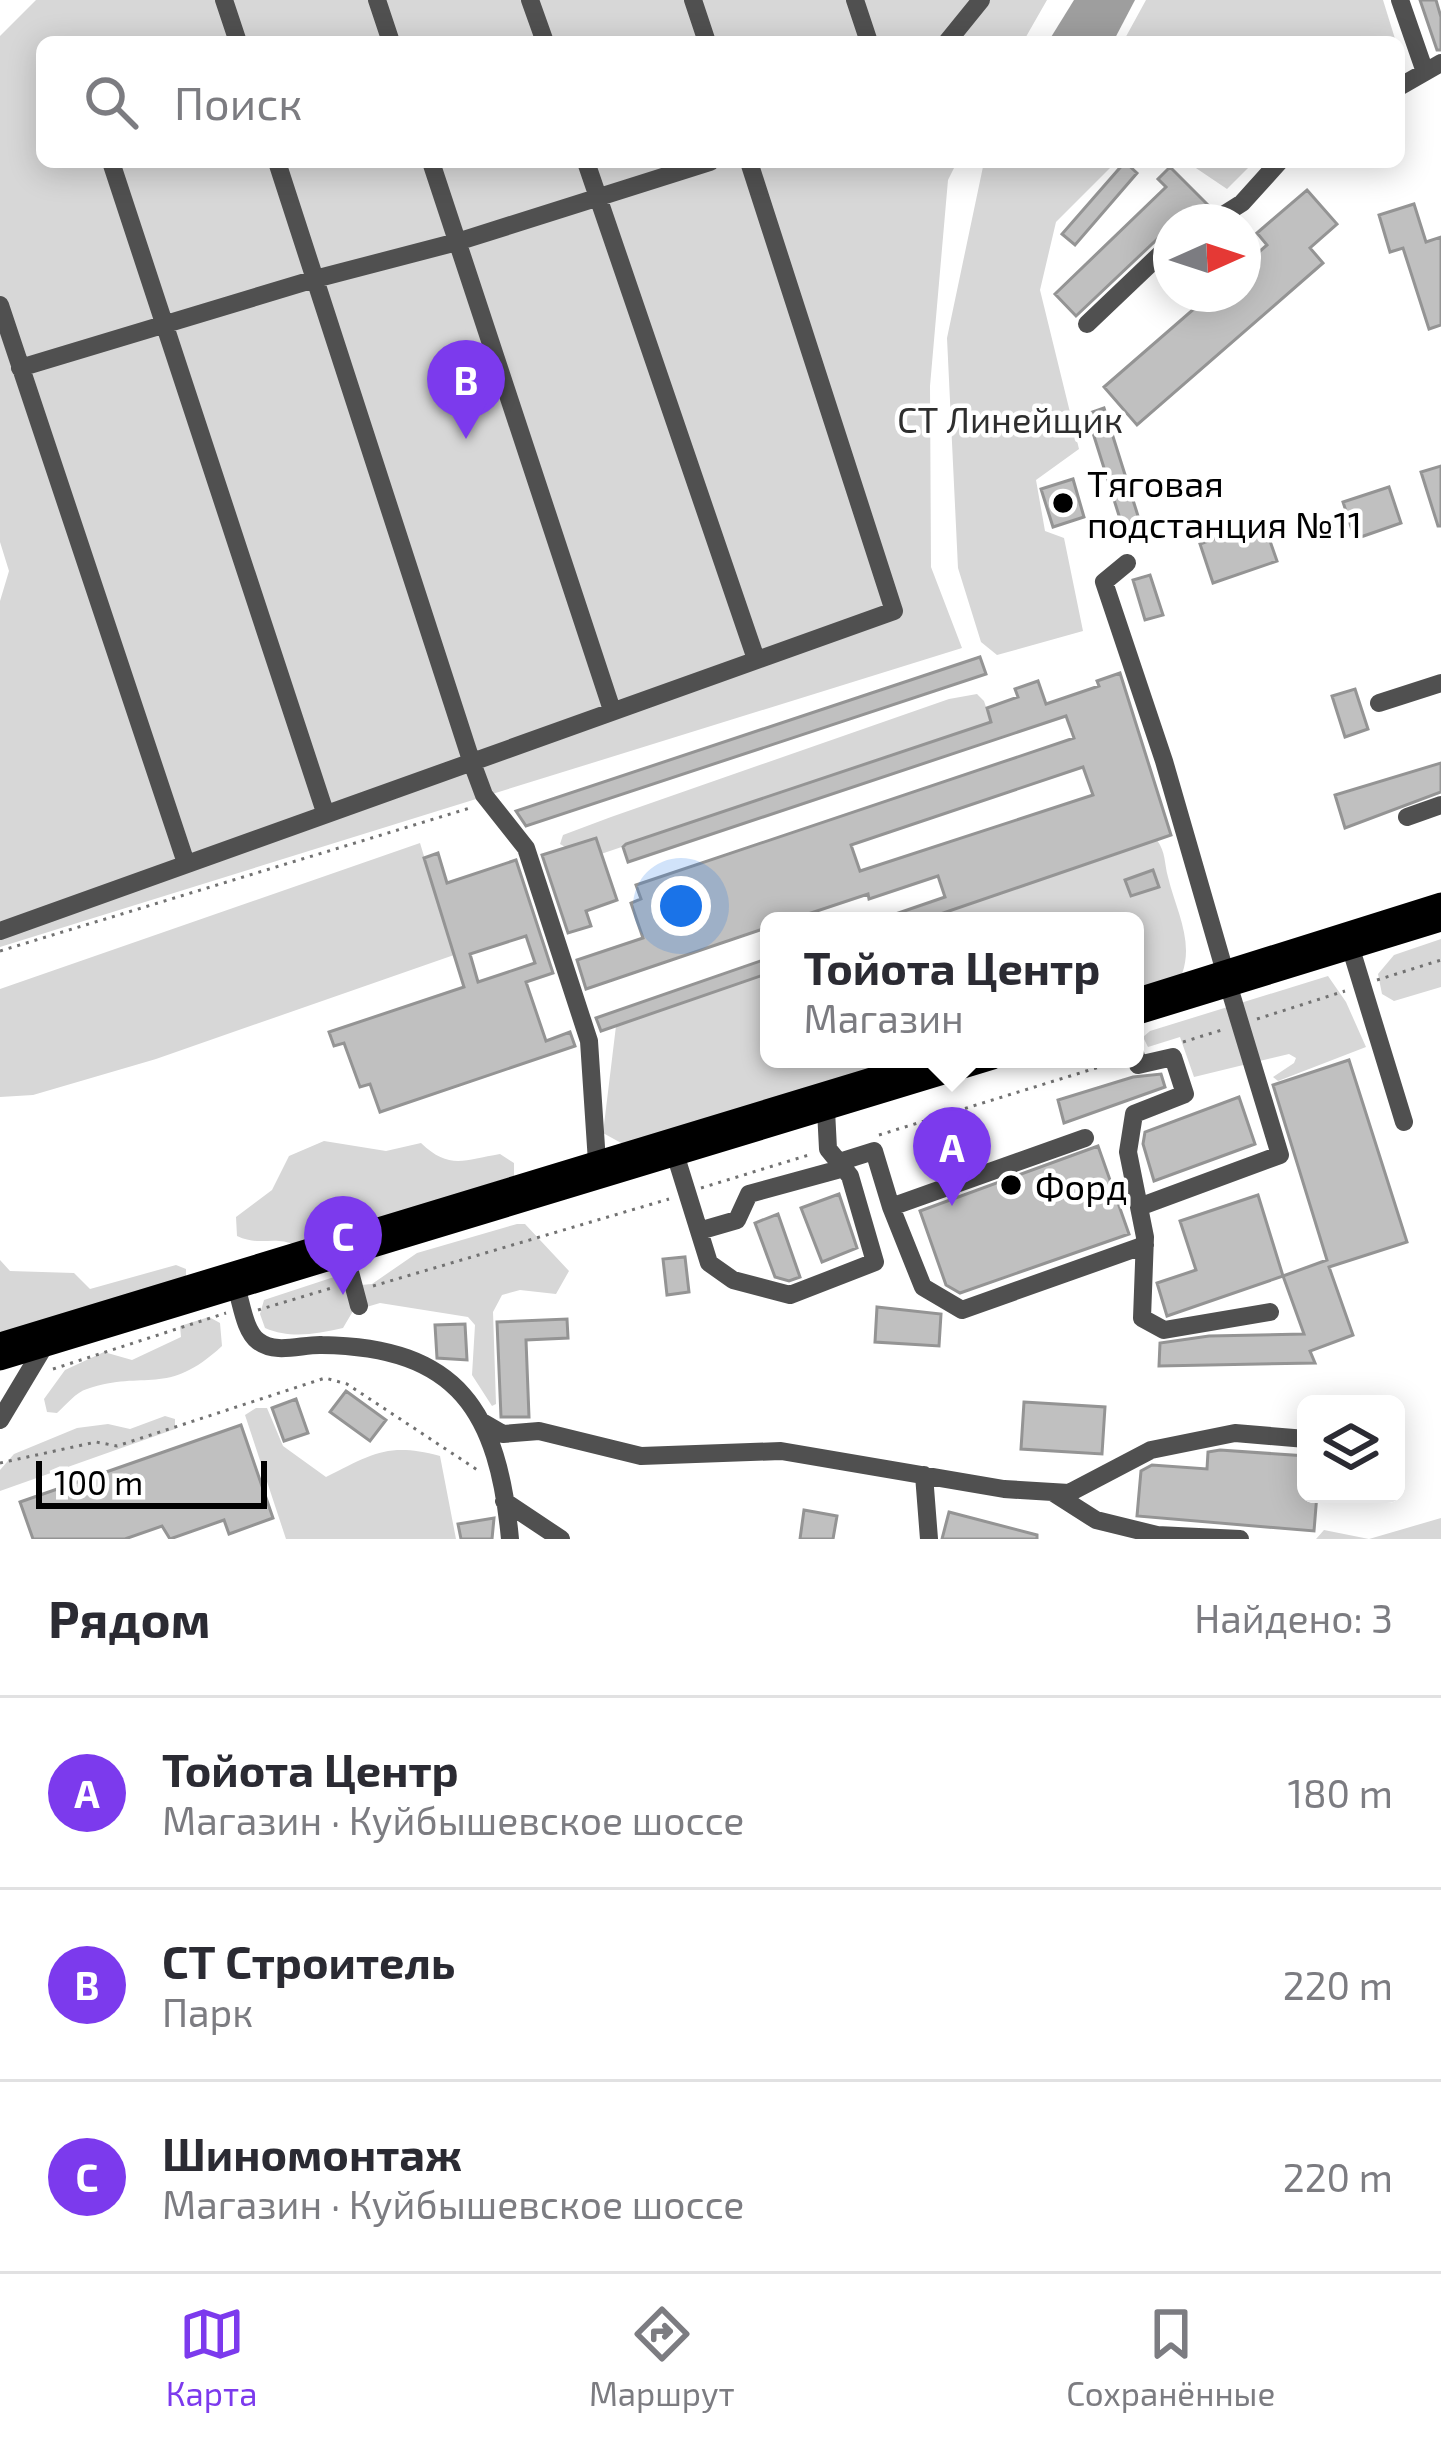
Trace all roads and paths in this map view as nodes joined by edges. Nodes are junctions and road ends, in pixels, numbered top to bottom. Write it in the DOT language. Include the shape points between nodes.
graph roads {
  1 [pos="224,0"];
  2 [pos="377,0"];
  3 [pos="530,0"];
  4 [pos="693,0"];
  5 [pos="855,0"];
  6 [pos="981,0"];
  7 [pos="1400,0"];
  8 [pos="236,36"];
  9 [pos="389,36"];
  10 [pos="542,36"];
  11 [pos="705,36"];
  12 [pos="867,36"];
  13 [pos="952,36"];
  14 [pos="1433,68"];
  15 [pos="1405,84"];
  16 [pos="112,168"];
  17 [pos="279,168"];
  18 [pos="432,168"];
  19 [pos="588,168"];
  20 [pos="691,168"];
  21 [pos="750,168"];
  22 [pos="1274,168"];
  23 [pos="598,197"];
  24 [pos="1240,204"];
  25 [pos="457,242"];
  26 [pos="1153,261"];
  27 [pos="315,279"];
  28 [pos="0,304"];
  29 [pos="165,323"];
  30 [pos="1087,324"];
  31 [pos="20,368"];
  32 [pos="1127,563"];
  33 [pos="757,659"];
  34 [pos="1441,683"];
  35 [pos="1379,703"];
  36 [pos="612,710"];
  37 [pos="471,760"];
  38 [pos="489,802"];
  39 [pos="1441,806"];
  40 [pos="326,812"];
  41 [pos="1407,817"];
  42 [pos="186,863"];
  43 [pos="1441,903"];
  44 [pos="1441,921"];
  45 [pos="0,931"];
  46 [pos="1351,949"];
  47 [pos="0,952"];
  48 [pos="1441,960"];
  49 [pos="1227,979"];
  50 [pos="1362,986"];
  51 [pos="1144,996"];
  52 [pos="1144,1011"];
  53 [pos="1240,1024"];
  54 [pos="1178,1043"];
  55 [pos="1144,1064"];
  56 [pos="905,1068"];
  57 [pos="964,1068"];
  58 [pos="1096,1068"];
  59 [pos="826,1110"];
  60 [pos="1404,1123"];
  61 [pos="869,1138"];
  62 [pos="1085,1138"];
  63 [pos="676,1157"];
  64 [pos="837,1160"];
  65 [pos="597,1162"];
  66 [pos="687,1193"];
  67 [pos="891,1207"];
  68 [pos="1139,1207"];
  69 [pos="699,1231"];
  70 [pos="1145,1245"];
  71 [pos="346,1257"];
  72 [pos="356,1285"];
  73 [pos="241,1304"];
  74 [pos="359,1306"];
  75 [pos="1270,1312"];
  76 [pos="0,1343"];
  77 [pos="45,1345"];
  78 [pos="0,1360"];
  79 [pos="28,1377"];
  80 [pos="0,1420"];
  81 [pos="484,1423"];
  82 [pos="1297,1437"];
  83 [pos="0,1463"];
  84 [pos="924,1475"];
  85 [pos="1052,1492"];
  86 [pos="502,1493"];
  87 [pos="511,1539"];
  88 [pos="561,1539"];
  89 [pos="929,1539"];
  90 [pos="1240,1539"];
  1 -- 8 [label="lane"];
  2 -- 9 [label="lane"];
  3 -- 10 [label="lane"];
  4 -- 11 [label="lane"];
  5 -- 12 [label="lane"];
  6 -- 13 [label="lane"];
  7 -- 14 [label="lane"];
  14 -- 15 [label="lane"];
  16 -- 29 [label="lane"];
  17 -- 27 [label="lane"];
  18 -- 25 [label="lane"];
  19 -- 23 [label="lane"];
  20 -- 23 [label="lane"];
  21 -- 33 [label="lane" via="894,611"];
  22 -- 24 [label="lane"];
  23 -- 25 [label="lane"];
  23 -- 33 [label="lane"];
  25 -- 27 [label="lane"];
  25 -- 36 [label="lane"];
  26 -- 30 [label="lane"];
  27 -- 29 [label="lane"];
  27 -- 37 [label="lane"];
  28 -- 31 [label="lane"];
  29 -- 31 [label="lane"];
  29 -- 40 [label="lane"];
  31 -- 42 [label="lane"];
  32 -- 49 [label="lane" via="1104,582"];
  33 -- 36 [label="lane"];
  34 -- 35 [label="lane"];
  36 -- 37 [label="lane"];
  37 -- 38 [label="lane"];
  37 -- 40 [label="lane"];
  38 -- 47 [label="path"];
  38 -- 65 [label="lane" via="526,848 589,1041"];
  39 -- 41 [label="lane"];
  40 -- 42 [label="lane"];
  42 -- 45 [label="lane"];
  43 -- 49 [label="main road"];
  44 -- 46 [label="main road"];
  46 -- 49 [label="main road"];
  46 -- 50 [label="lane"];
  48 -- 50 [label="path"];
  49 -- 51 [label="main road"];
  49 -- 52 [label="main road"];
  49 -- 53 [label="lane"];
  50 -- 53 [label="path"];
  50 -- 60 [label="lane"];
  53 -- 54 [label="path"];
  53 -- 68 [label="lane" via="1280,1155"];
  55 -- 68 [label="lane" via="1173,1057 1185,1094 1133,1114 1128,1152"];
  56 -- 65 [label="main road"];
  57 -- 59 [label="main road"];
  58 -- 61 [label="path"];
  59 -- 63 [label="main road"];
  59 -- 64 [label="lane"];
  62 -- 67 [label="lane"];
  63 -- 66 [label="lane"];
  63 -- 71 [label="main road"];
  64 -- 66 [label="path"];
  64 -- 67 [label="lane" via="874,1151"];
  64 -- 69 [label="lane" via="749,1194 737,1220"];
  64 -- 69 [label="lane" via="850,1176 875,1262 790,1295 733,1280 709,1263"];
  65 -- 76 [label="main road"];
  66 -- 69 [label="lane"];
  66 -- 72 [label="path" via="377,1287"];
  67 -- 70 [label="lane" via="922,1287 962,1310"];
  68 -- 70 [label="lane"];
  70 -- 75 [label="lane" via="1142,1318 1164,1330"];
  71 -- 72 [label="lane"];
  71 -- 73 [label="main road"];
  72 -- 73 [label="path"];
  72 -- 74 [label="lane"];
  73 -- 77 [label="main road"];
  73 -- 79 [label="path"];
  73 -- 81 [label="lane" via="260,1344 399,1355 438,1371"];
  77 -- 78 [label="main road"];
  77 -- 79 [label="lane"];
  79 -- 80 [label="lane"];
  81 -- 84 [label="lane" via="503,1434 539,1431 641,1456 781,1451"];
  81 -- 86 [label="lane"];
  82 -- 85 [label="lane" via="1235,1433 1151,1450 1069,1492"];
  83 -- 86 [label="path" via="96,1442 117,1446 325,1378 347,1384"];
  84 -- 85 [label="lane"];
  84 -- 89 [label="lane"];
  85 -- 90 [label="lane" via="1096,1520"];
  86 -- 87 [label="lane"];
  86 -- 88 [label="lane"];
}
